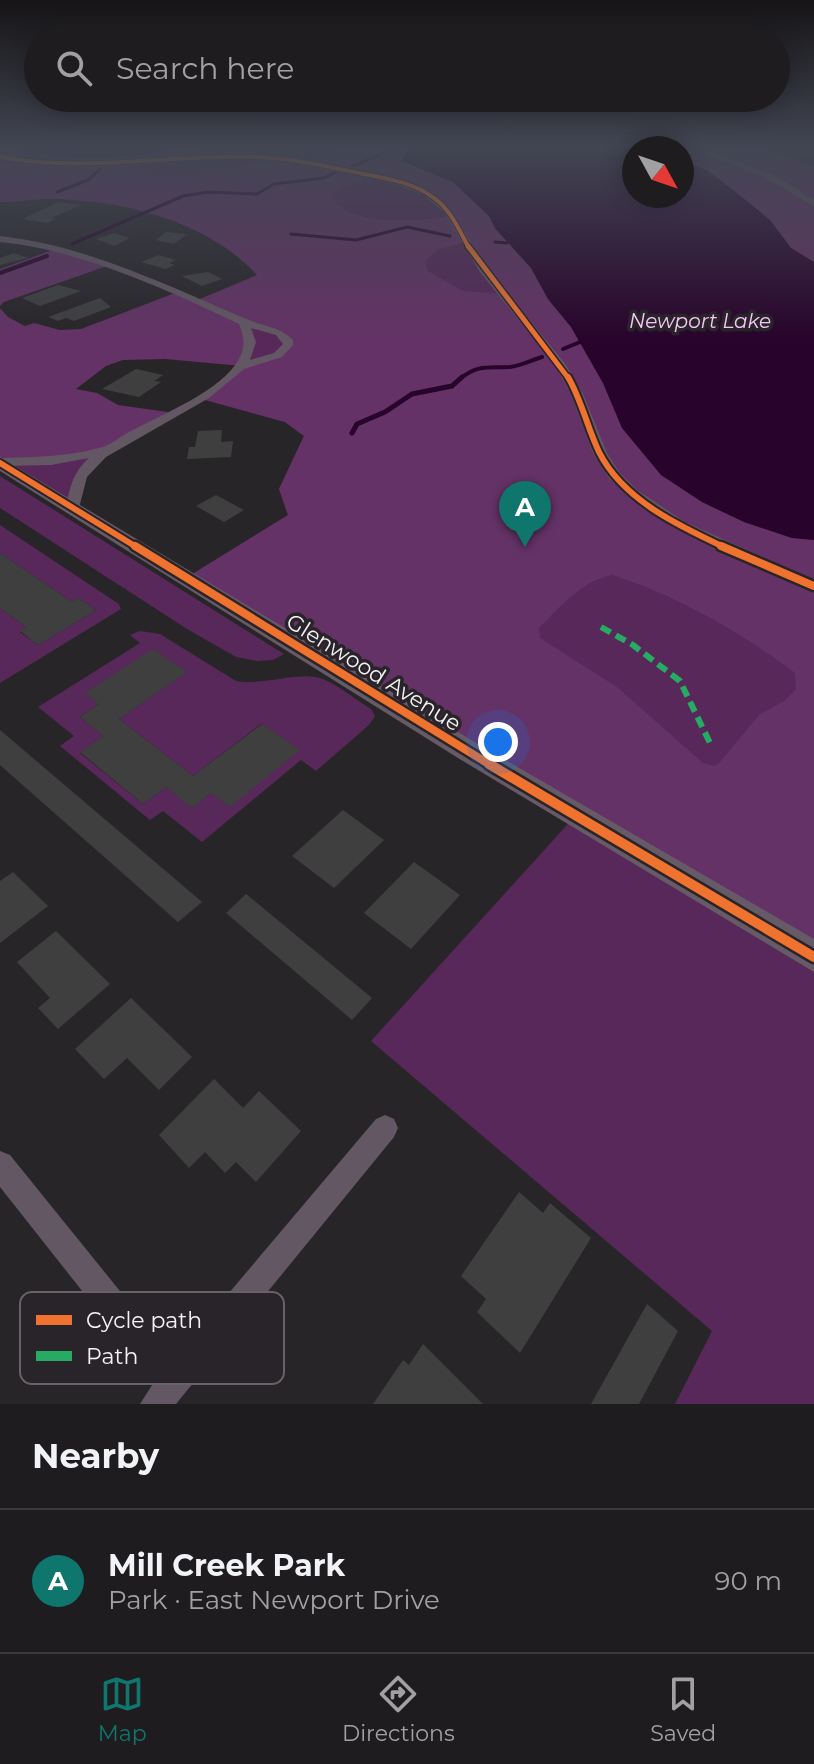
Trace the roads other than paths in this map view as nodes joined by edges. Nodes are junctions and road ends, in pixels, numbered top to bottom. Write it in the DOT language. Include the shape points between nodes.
graph roads {
  1 [pos="448,211"];
  2 [pos="0,239"];
  3 [pos="243,322"];
  4 [pos="243,366"];
  5 [pos="103,452"];
  6 [pos="0,463"];
  7 [pos="73,509"];
  8 [pos="814,586"];
  9 [pos="814,957"];
  10 [pos="385,1128"];
  11 [pos="0,1165"];
  12 [pos="92,1292"];
  13 [pos="249,1292"];
  1 -- 8 [label="street" via="484,271 562,366 598,452 626,488 691,530"];
  2 -- 3 [label="street" via="75,253"];
  3 -- 4 [label="street" via="250,344"];
  3 -- 4 [label="street" via="280,333 288,345 278,355"];
  4 -- 5 [label="street" via="181,410"];
  5 -- 6 [label="street"];
  5 -- 7 [label="street" via="86,467"];
  6 -- 7 [label="street, Glenwood Avenue"];
  7 -- 9 [label="street, Glenwood Avenue"];
  10 -- 13 [label="street"];
  11 -- 12 [label="street"];
}
